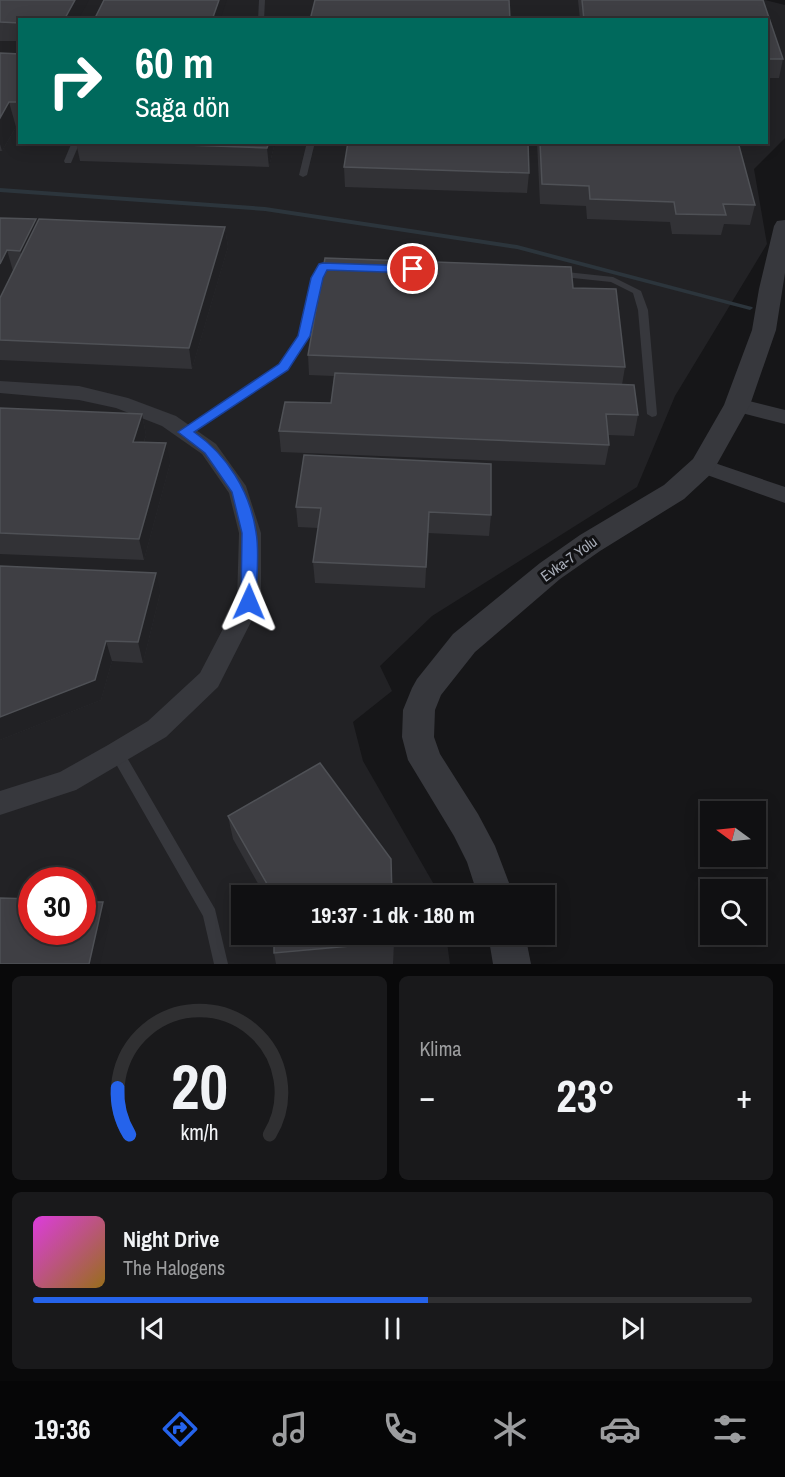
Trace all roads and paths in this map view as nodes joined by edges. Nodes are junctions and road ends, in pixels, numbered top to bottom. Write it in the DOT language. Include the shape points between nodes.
graph roads {
  1 [pos="262,0"];
  2 [pos="261,18"];
  3 [pos="75,144"];
  4 [pos="311,144"];
  5 [pos="68,160"];
  6 [pos="303,175"];
  7 [pos="785,225"];
  8 [pos="347,267"];
  9 [pos="548,274"];
  10 [pos="0,387"];
  11 [pos="737,405"];
  12 [pos="652,414"];
  13 [pos="785,417"];
  14 [pos="185,432"];
  15 [pos="703,466"];
  16 [pos="785,495"];
  17 [pos="117,753"];
  18 [pos="0,803"];
  19 [pos="492,885"];
  20 [pos="508,945"];
  21 [pos="221,964"];
  22 [pos="512,964"];
  1 -- 2 [label="lane"];
  3 -- 5 [label="lane"];
  4 -- 6 [label="lane"];
  7 -- 11 [label="street, Evka-7 Yolu" via="764,330"];
  8 -- 14 [label="lane" via="323,266 304,336 284,367"];
  9 -- 12 [label="lane" via="613,280 637,291 643,310"];
  10 -- 14 [label="street" via="79,393 121,403 169,421"];
  11 -- 13 [label="street"];
  11 -- 15 [label="street, Evka-7 Yolu"];
  14 -- 17 [label="street" via="209,449 239,491 250,533 249,602 209,681 157,729"];
  15 -- 16 [label="street"];
  15 -- 19 [label="street, Evka-7 Yolu" via="674,492 550,571 464,643 428,688 420,710 418,737 425,760 470,833"];
  17 -- 18 [label="street" via="67,782"];
  17 -- 21 [label="lane" via="210,914"];
  20 -- 22 [label="street"];
}
